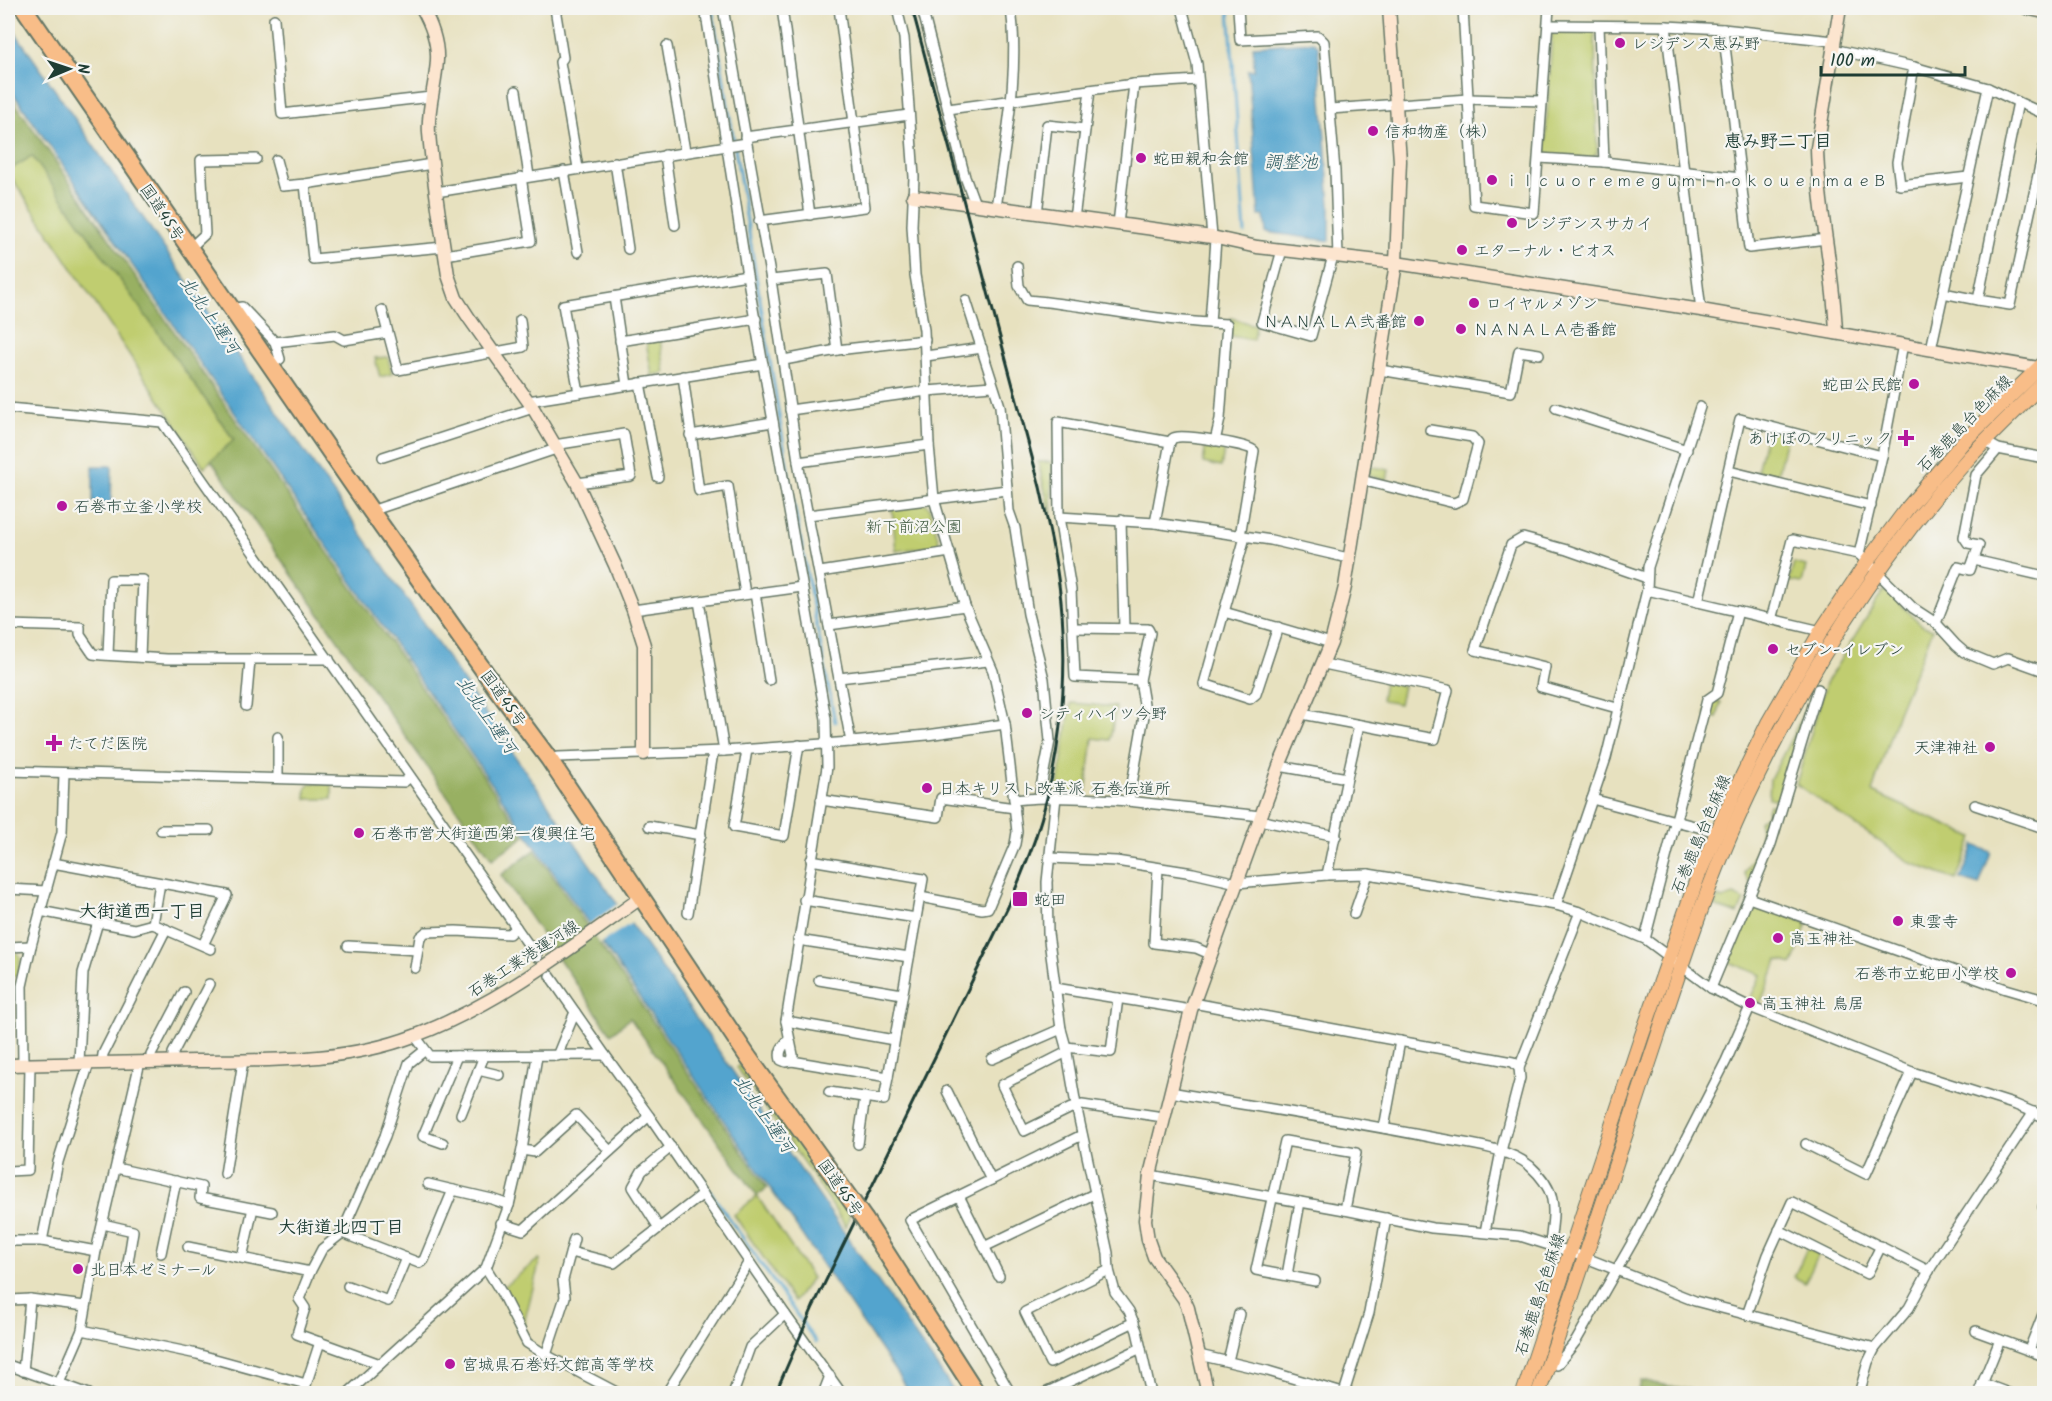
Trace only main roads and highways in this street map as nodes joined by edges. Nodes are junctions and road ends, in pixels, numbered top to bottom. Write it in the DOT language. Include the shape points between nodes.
graph roads {
  1 [pos="24,8"];
  2 [pos="2043,366"];
  3 [pos="2044,382"];
  4 [pos="1675,961"];
  5 [pos="977,1394"];
  6 [pos="1523,1394"];
  7 [pos="1538,1394"];
  1 -- 5 [label="highway, 国道45号, bridge" via="370,511 549,759 635,902 865,1220"];
  2 -- 4 [label="main road, 石巻鹿島台色麻線" via="1948,459 1863,558 1768,723 1717,832"];
  3 -- 4 [label="main road, 石巻鹿島台色麻線" via="1984,441 1934,499 1830,646 1770,753"];
  4 -- 6 [label="main road, 石巻鹿島台色麻線"];
  4 -- 7 [label="main road, 石巻鹿島台色麻線" via="1585,1258"];
}
